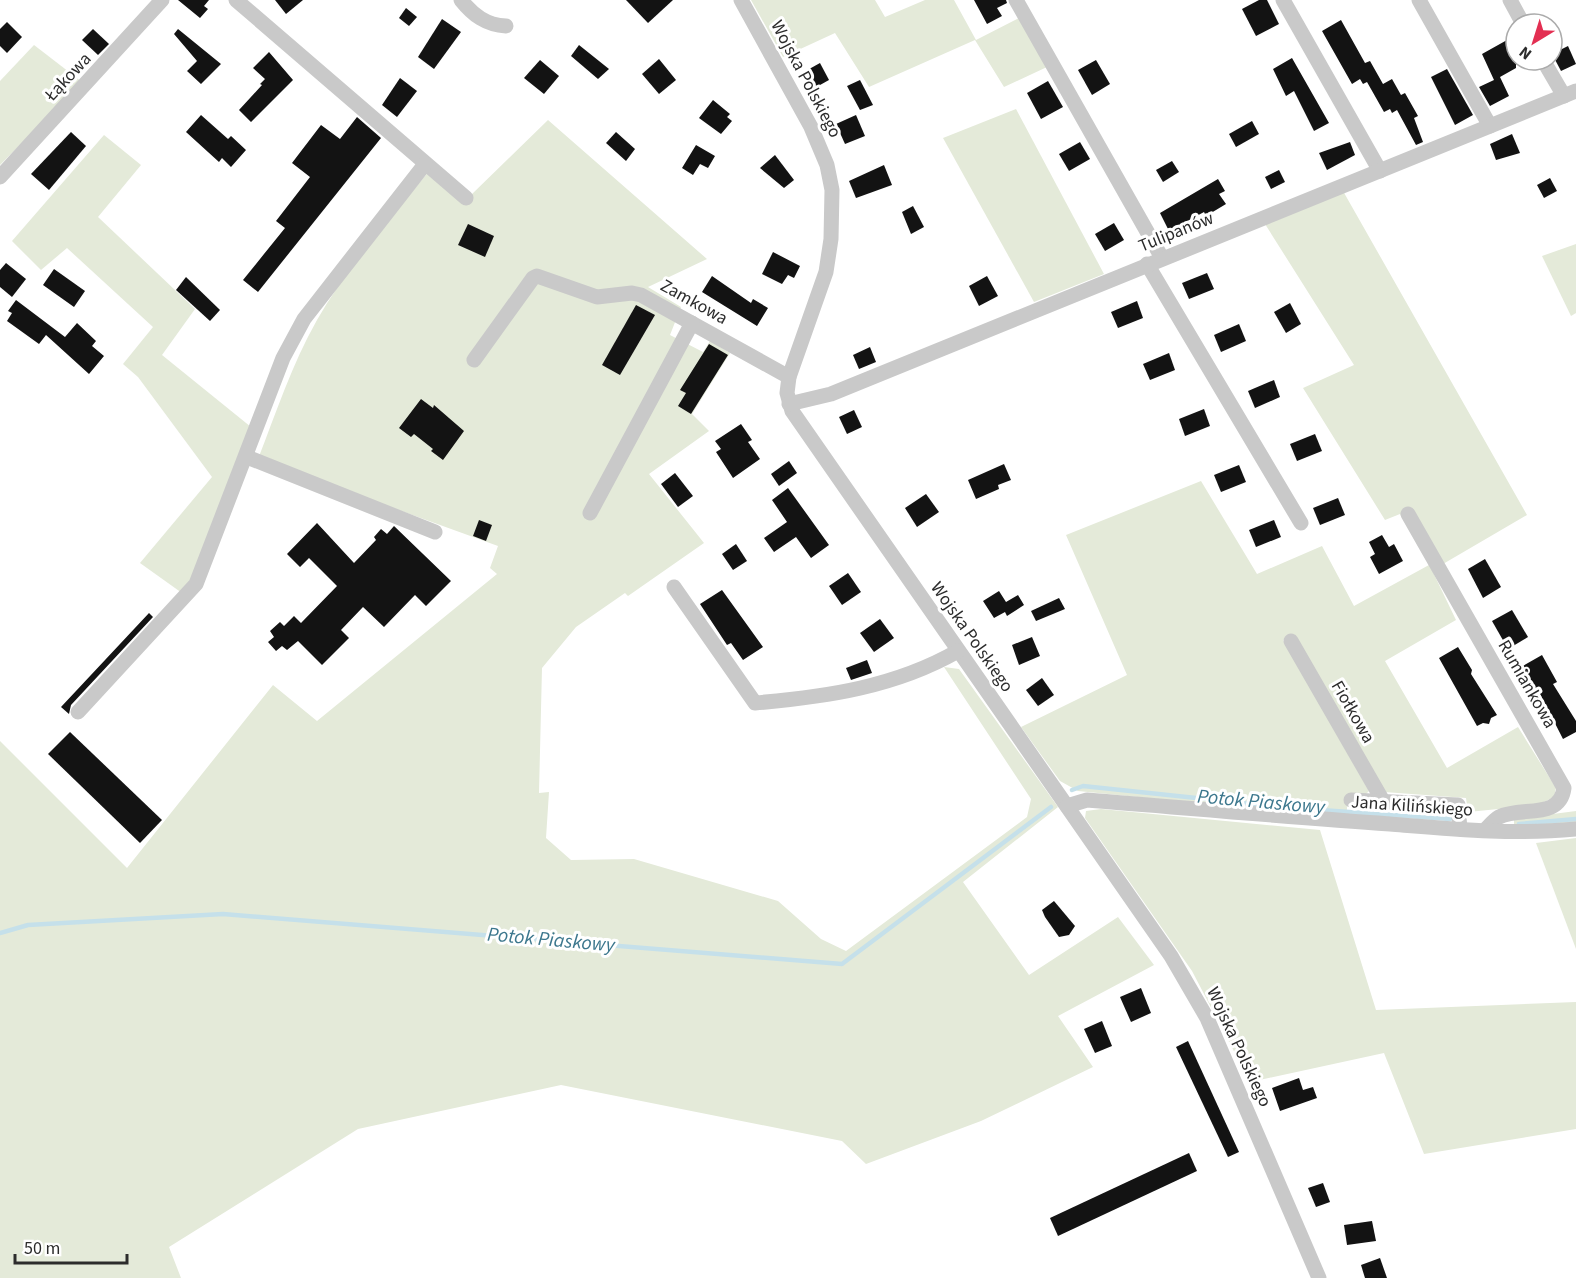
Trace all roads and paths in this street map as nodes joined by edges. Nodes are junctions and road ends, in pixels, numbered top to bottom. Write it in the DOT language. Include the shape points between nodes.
graph roads {
  1 [pos="162,0"];
  2 [pos="236,0"];
  3 [pos="461,0"];
  4 [pos="741,0"];
  5 [pos="1016,0"];
  6 [pos="1282,0"];
  7 [pos="1419,0"];
  8 [pos="506,26"];
  9 [pos="1553,72"];
  10 [pos="1570,93"];
  11 [pos="1490,126"];
  12 [pos="425,164"];
  13 [pos="1380,171"];
  14 [pos="0,177"];
  15 [pos="466,198"];
  16 [pos="1162,258"];
  17 [pos="1147,264"];
  18 [pos="692,323"];
  19 [pos="474,360"];
  20 [pos="789,377"];
  21 [pos="789,404"];
  22 [pos="247,457"];
  23 [pos="590,513"];
  24 [pos="1408,514"];
  25 [pos="1301,523"];
  26 [pos="435,532"];
  27 [pos="674,587"];
  28 [pos="1290,641"];
  29 [pos="958,651"];
  30 [pos="78,712"];
  31 [pos="1351,800"];
  32 [pos="1383,801"];
  33 [pos="1067,806"];
  34 [pos="1460,829"];
  35 [pos="1576,829"];
  36 [pos="1485,830"];
  37 [pos="1319,1278"];
  1 -- 14 [label="street, Łąkowa"];
  2 -- 12 [label="street"];
  3 -- 8 [label="street" via="483,20"];
  4 -- 20 [label="street, Wojska Polskiego" via="812,127 832,190 826,272"];
  5 -- 16 [label="street"];
  6 -- 13 [label="street"];
  7 -- 11 [label="street"];
  9 -- 10 [label="street"];
  10 -- 11 [label="street, Tulipanów"];
  11 -- 13 [label="street, Tulipanów"];
  12 -- 15 [label="street"];
  12 -- 22 [label="street" via="304,319 284,357"];
  13 -- 16 [label="street, Tulipanów"];
  16 -- 17 [label="street, Tulipanów"];
  17 -- 21 [label="street, Tulipanów" via="831,394"];
  17 -- 25 [label="street"];
  18 -- 19 [label="street, Zamkowa" via="641,295 597,297 537,276"];
  18 -- 20 [label="street, Zamkowa"];
  18 -- 23 [label="street"];
  20 -- 21 [label="street, Wojska Polskiego"];
  21 -- 29 [label="street, Wojska Polskiego" via="813,445"];
  22 -- 26 [label="street"];
  22 -- 30 [label="street" via="196,584"];
  24 -- 36 [label="street, Rumiankowa" via="1564,788 1563,798 1554,807 1499,818"];
  27 -- 29 [label="street" via="754,703 866,689 934,665"];
  28 -- 32 [label="street, Fiołkowa"];
  29 -- 33 [label="street, Wojska Polskiego"];
  31 -- 32 [label="street"];
  32 -- 34 [label="street" via="1458,805"];
  33 -- 34 [label="street, Jana Kilińskiego" via="1087,800"];
  33 -- 37 [label="street, Wojska Polskiego" via="1171,956 1207,1018"];
  34 -- 36 [label="street, Jana Kilińskiego"];
  35 -- 36 [label="street, Jana Kilińskiego" via="1532,833"];
}
